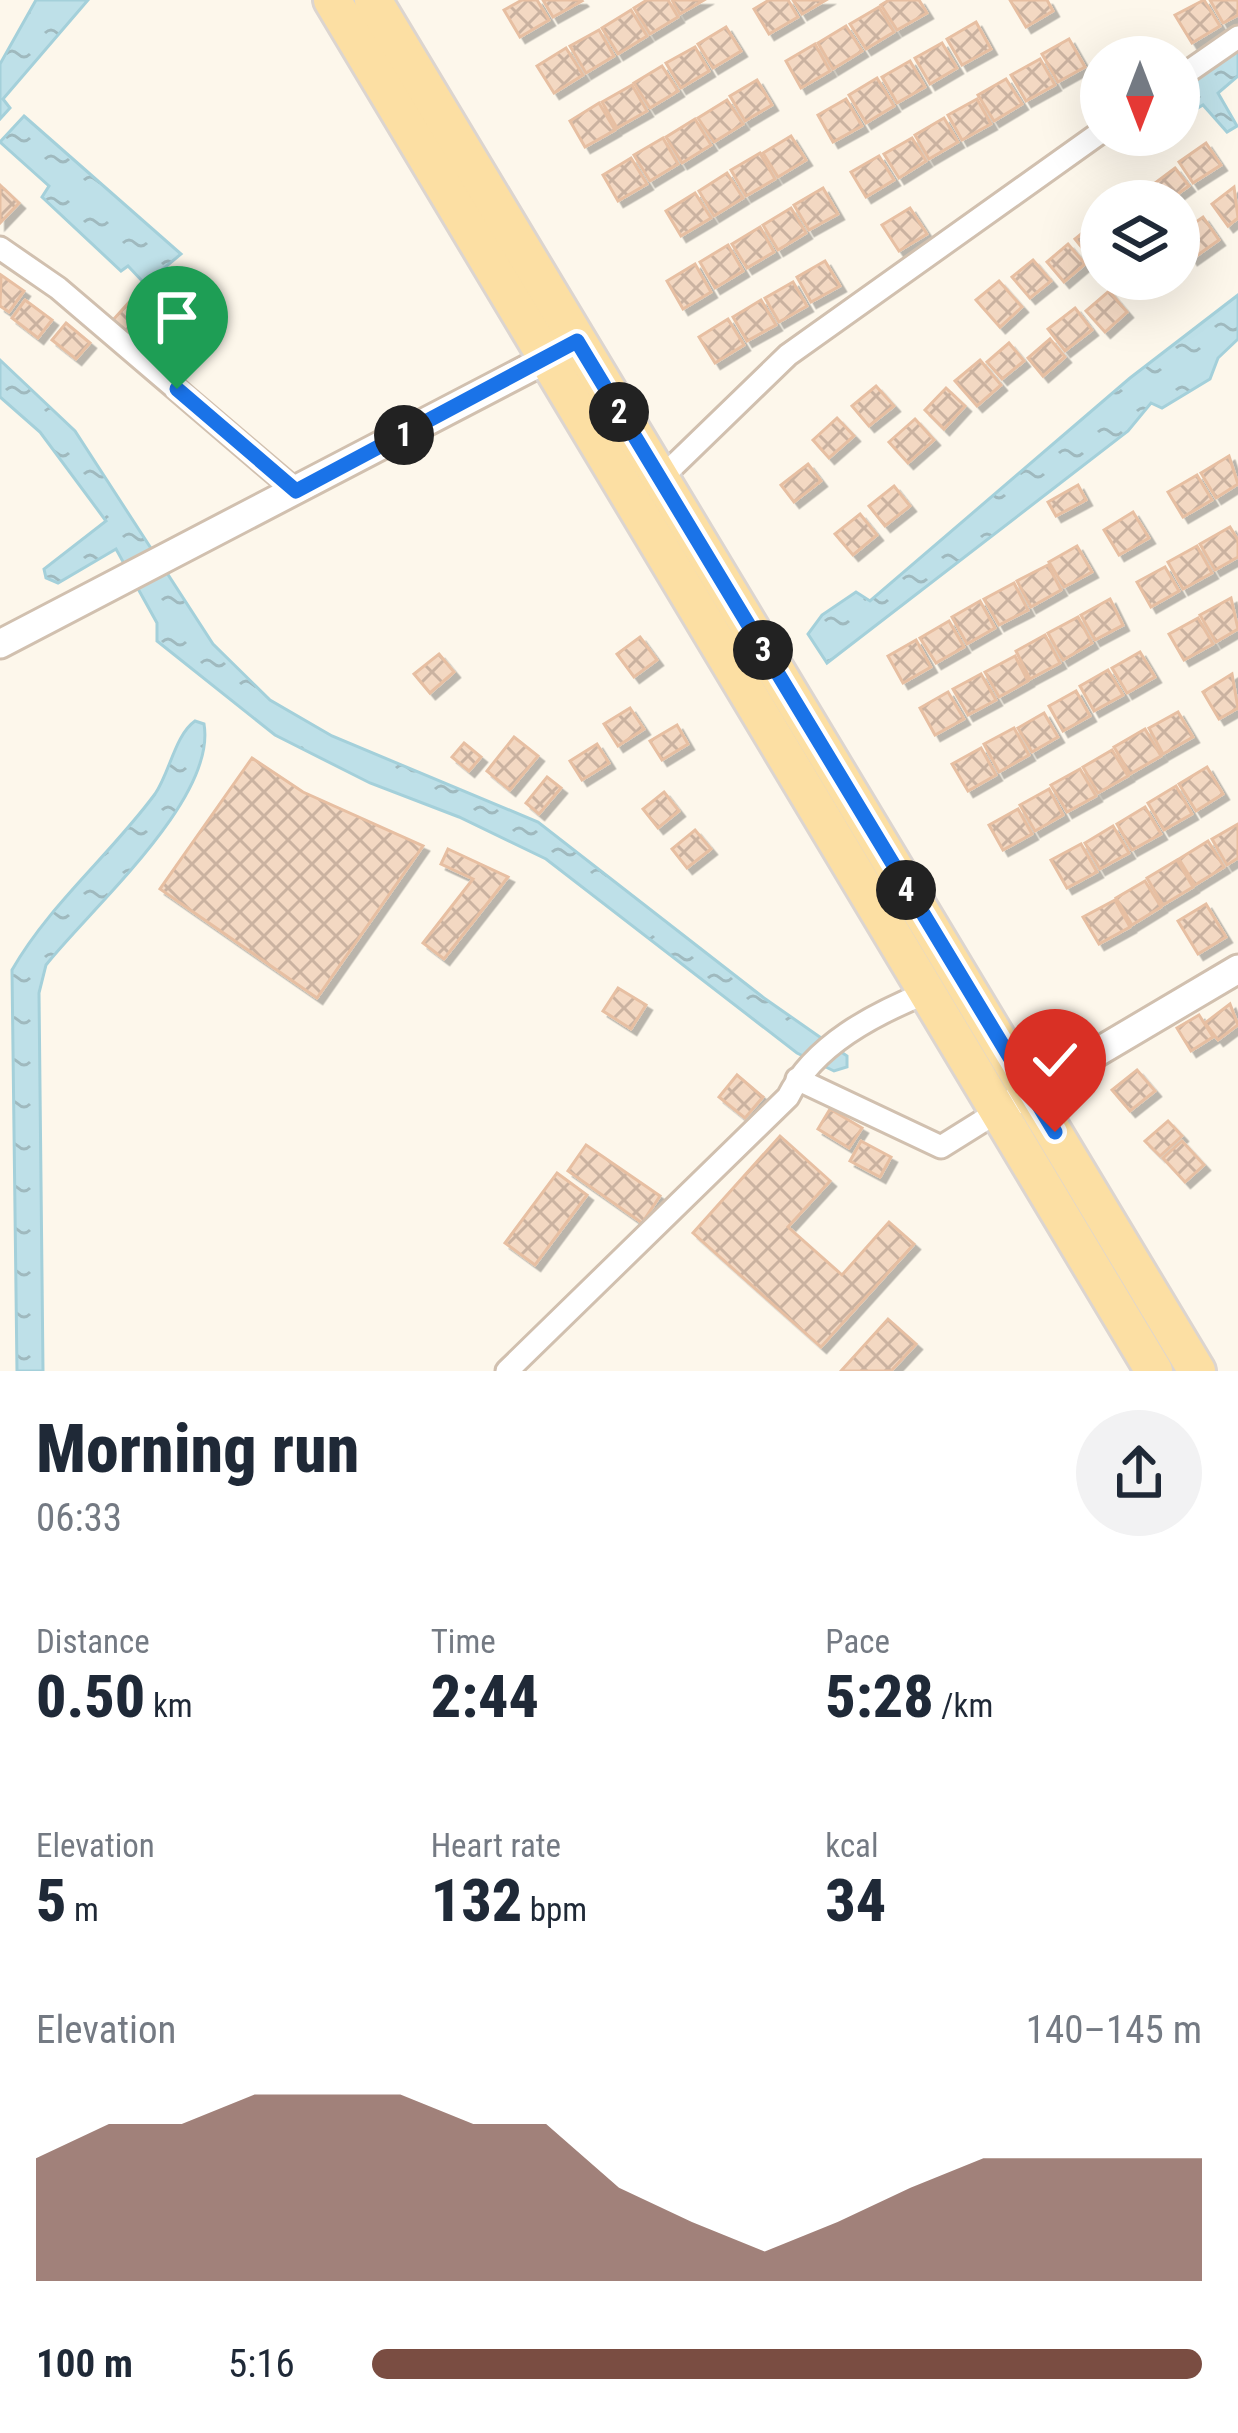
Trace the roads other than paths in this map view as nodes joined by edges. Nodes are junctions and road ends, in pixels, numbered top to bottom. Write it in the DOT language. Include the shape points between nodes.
graph roads {
  1 [pos="332,0"];
  2 [pos="373,0"];
  3 [pos="1238,37"];
  4 [pos="1200,63"];
  5 [pos="1080,147"];
  6 [pos="0,248"];
  7 [pos="562,351"];
  8 [pos="661,479"];
  9 [pos="296,491"];
  10 [pos="0,644"];
  11 [pos="1238,969"];
  12 [pos="926,993"];
  13 [pos="797,1079"];
  14 [pos="1032,1090"];
  15 [pos="998,1112"];
  16 [pos="507,1371"];
  17 [pos="1154,1371"];
  18 [pos="1196,1371"];
  1 -- 7 [label="main road"];
  2 -- 7 [label="main road"];
  3 -- 4 [label="street"];
  5 -- 8 [label="street" via="788,355"];
  6 -- 9 [label="street"];
  7 -- 8 [label="main road"];
  7 -- 9 [label="street"];
  7 -- 12 [label="main road"];
  8 -- 14 [label="main road"];
  9 -- 10 [label="street"];
  11 -- 14 [label="street"];
  12 -- 13 [label="street" via="856,1028"];
  12 -- 15 [label="main road"];
  13 -- 15 [label="street" via="940,1147"];
  13 -- 16 [label="street" via="788,1097"];
  14 -- 15 [label="street"];
  14 -- 18 [label="main road"];
  15 -- 17 [label="main road"];
}
